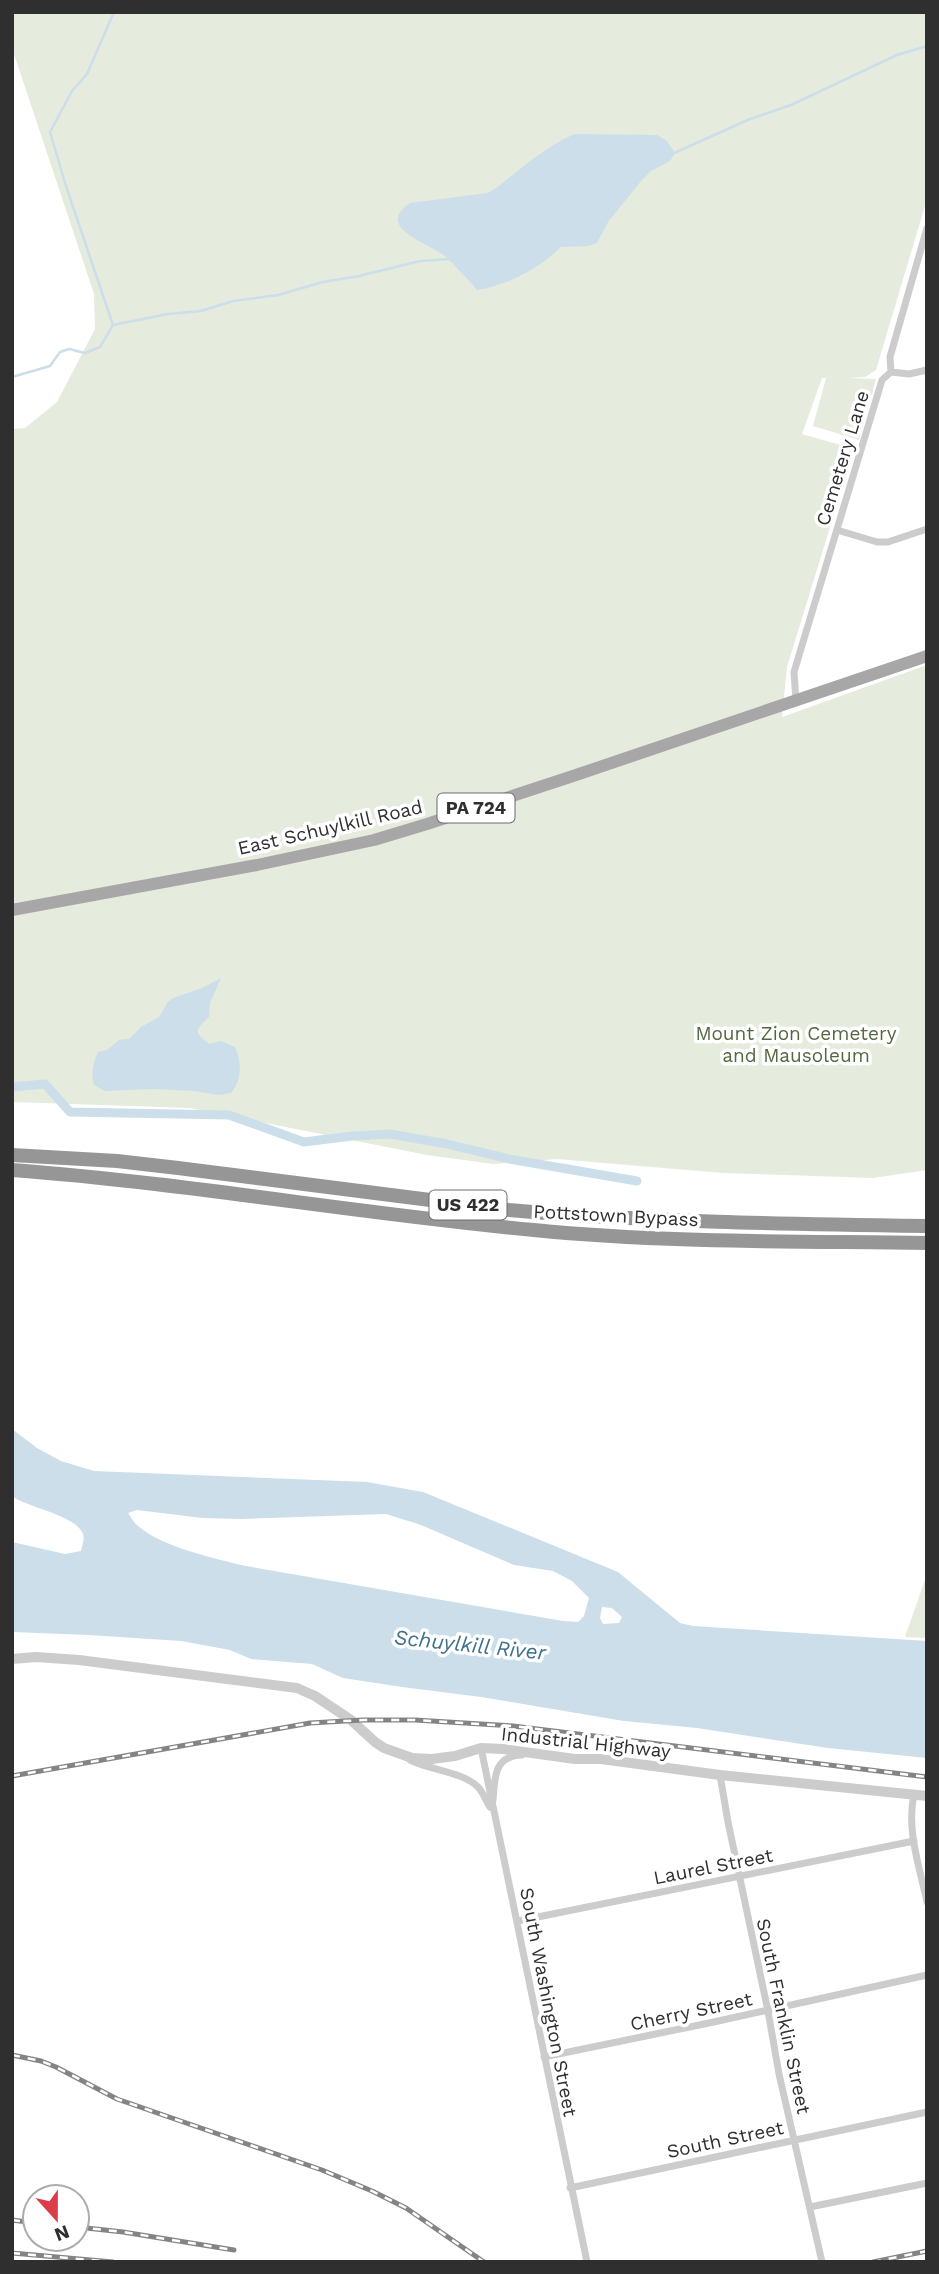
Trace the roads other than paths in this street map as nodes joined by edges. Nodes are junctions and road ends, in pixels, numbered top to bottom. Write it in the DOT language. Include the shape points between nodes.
graph roads {
  1 [pos="927,228"];
  2 [pos="927,370"];
  3 [pos="891,372"];
  4 [pos="927,529"];
  5 [pos="837,530"];
  6 [pos="927,656"];
  7 [pos="796,701"];
  8 [pos="12,910"];
  9 [pos="12,1155"];
  10 [pos="12,1170"];
  11 [pos="927,1226"];
  12 [pos="870,1242"];
  13 [pos="927,1243"];
  14 [pos="927,1252"];
  15 [pos="12,1659"];
  16 [pos="384,1748"];
  17 [pos="481,1748"];
  18 [pos="545,1755"];
  19 [pos="720,1775"];
  20 [pos="914,1795"];
  21 [pos="927,1796"];
  22 [pos="492,1811"];
  23 [pos="914,1841"];
  24 [pos="740,1877"];
  25 [pos="927,1902"];
  26 [pos="518,1921"];
  27 [pos="927,1975"];
  28 [pos="768,2011"];
  29 [pos="544,2057"];
  30 [pos="927,2112"];
  31 [pos="794,2140"];
  32 [pos="927,2183"];
  33 [pos="570,2188"];
  34 [pos="810,2207"];
  35 [pos="587,2262"];
  36 [pos="822,2262"];
  1 -- 3 [label="street, Cemetery Lane" via="890,357"];
  2 -- 3 [label="street"];
  3 -- 5 [label="street, Cemetery Lane" via="882,380"];
  4 -- 5 [label="street" via="888,542"];
  5 -- 7 [label="street, Cemetery Lane" via="794,672"];
  6 -- 7 [label="main road, East Schuylkill Road / PA 724"];
  7 -- 8 [label="main road, East Schuylkill Road / PA 724" via="374,840"];
  9 -- 11 [label="highway, Pottstown Bypass / US 422" via="142,1164 572,1215 735,1224"];
  10 -- 12 [label="highway, Pottstown Bypass / US 422" via="99,1176 534,1230"];
  12 -- 13 [label="highway, Pottstown Bypass / US 422"];
  12 -- 14 [label="highway"];
  15 -- 16 [label="street, Industrial Highway" via="79,1660 297,1688 351,1720"];
  16 -- 17 [label="street, Industrial Highway" via="432,1759"];
  16 -- 22 [label="street" via="426,1768 458,1775 478,1787"];
  17 -- 18 [label="street, Industrial Highway"];
  17 -- 22 [label="street, South Washington Street"];
  18 -- 19 [label="street, Industrial Highway"];
  18 -- 22 [label="street" via="515,1755 502,1762 495,1770"];
  19 -- 20 [label="street, Industrial Highway"];
  19 -- 24 [label="street, South Franklin Street"];
  20 -- 21 [label="street, Industrial Highway"];
  20 -- 23 [label="street" via="910,1808"];
  22 -- 26 [label="street, South Washington Street"];
  23 -- 24 [label="street, Laurel Street"];
  23 -- 25 [label="street"];
  24 -- 26 [label="street, Laurel Street"];
  24 -- 28 [label="street, South Franklin Street"];
  26 -- 29 [label="street, South Washington Street"];
  27 -- 28 [label="street, Cherry Street"];
  28 -- 29 [label="street, Cherry Street"];
  28 -- 31 [label="street, South Franklin Street"];
  29 -- 33 [label="street, South Washington Street"];
  30 -- 31 [label="street, South Street"];
  31 -- 33 [label="street, South Street"];
  31 -- 34 [label="street, South Franklin Street"];
  32 -- 34 [label="street"];
  33 -- 35 [label="street, South Washington Street"];
  34 -- 36 [label="street, South Franklin Street"];
}
